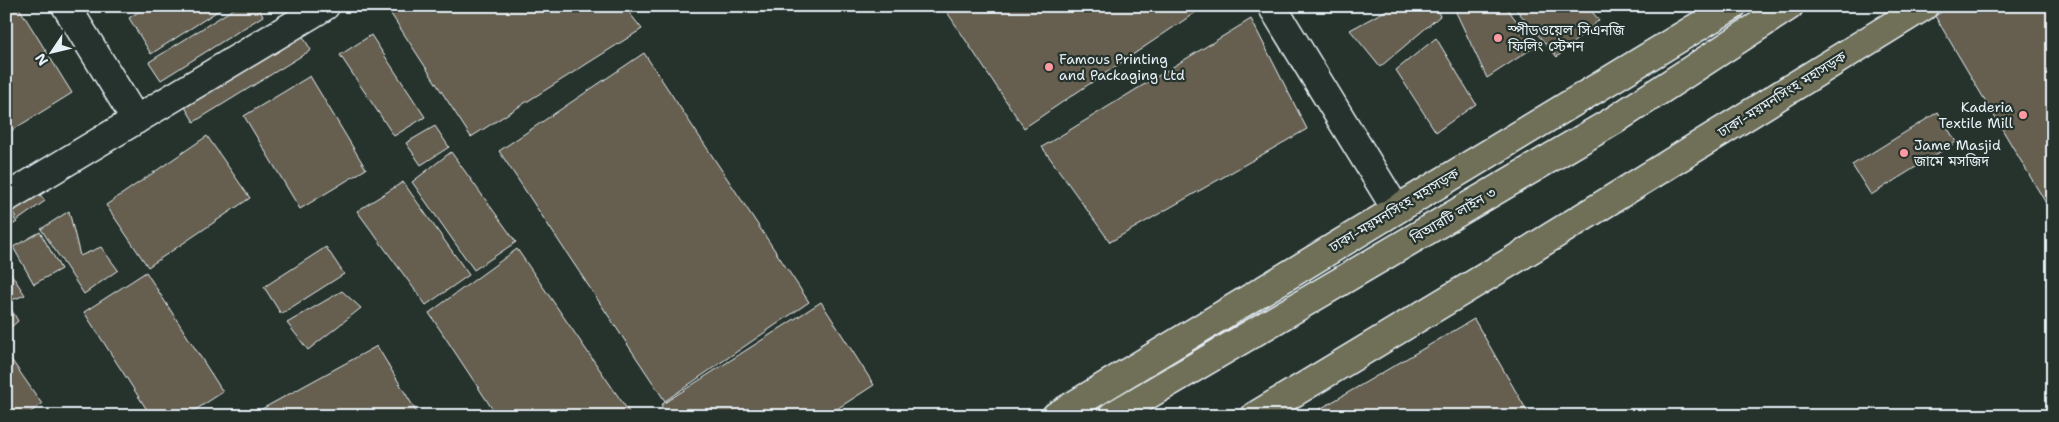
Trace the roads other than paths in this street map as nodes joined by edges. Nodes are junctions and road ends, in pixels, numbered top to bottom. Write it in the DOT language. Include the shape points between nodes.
graph roads {
  1 [pos="66,6"];
  2 [pos="325,6"];
  3 [pos="1272,6"];
  4 [pos="1732,6"];
  5 [pos="1789,6"];
  6 [pos="1924,6"];
  7 [pos="136,120"];
  8 [pos="6,198"];
  9 [pos="1396,209"];
  10 [pos="1056,416"];
  11 [pos="1112,416"];
  12 [pos="1255,416"];
  1 -- 7 [label="street"];
  2 -- 7 [label="street"];
  3 -- 9 [label="street"];
  4 -- 9 [label="highway, ঢাকা-ময়মনসিংহ মহাসড়ক"];
  5 -- 11 [label="highway, বিআরটি লাইন ৩" via="1613,121"];
  6 -- 12 [label="highway, ঢাকা-ময়মনসিংহ মহাসড়ক"];
  7 -- 8 [label="street"];
  9 -- 10 [label="highway, ঢাকা-ময়মনসিংহ মহাসড়ক"];
}
